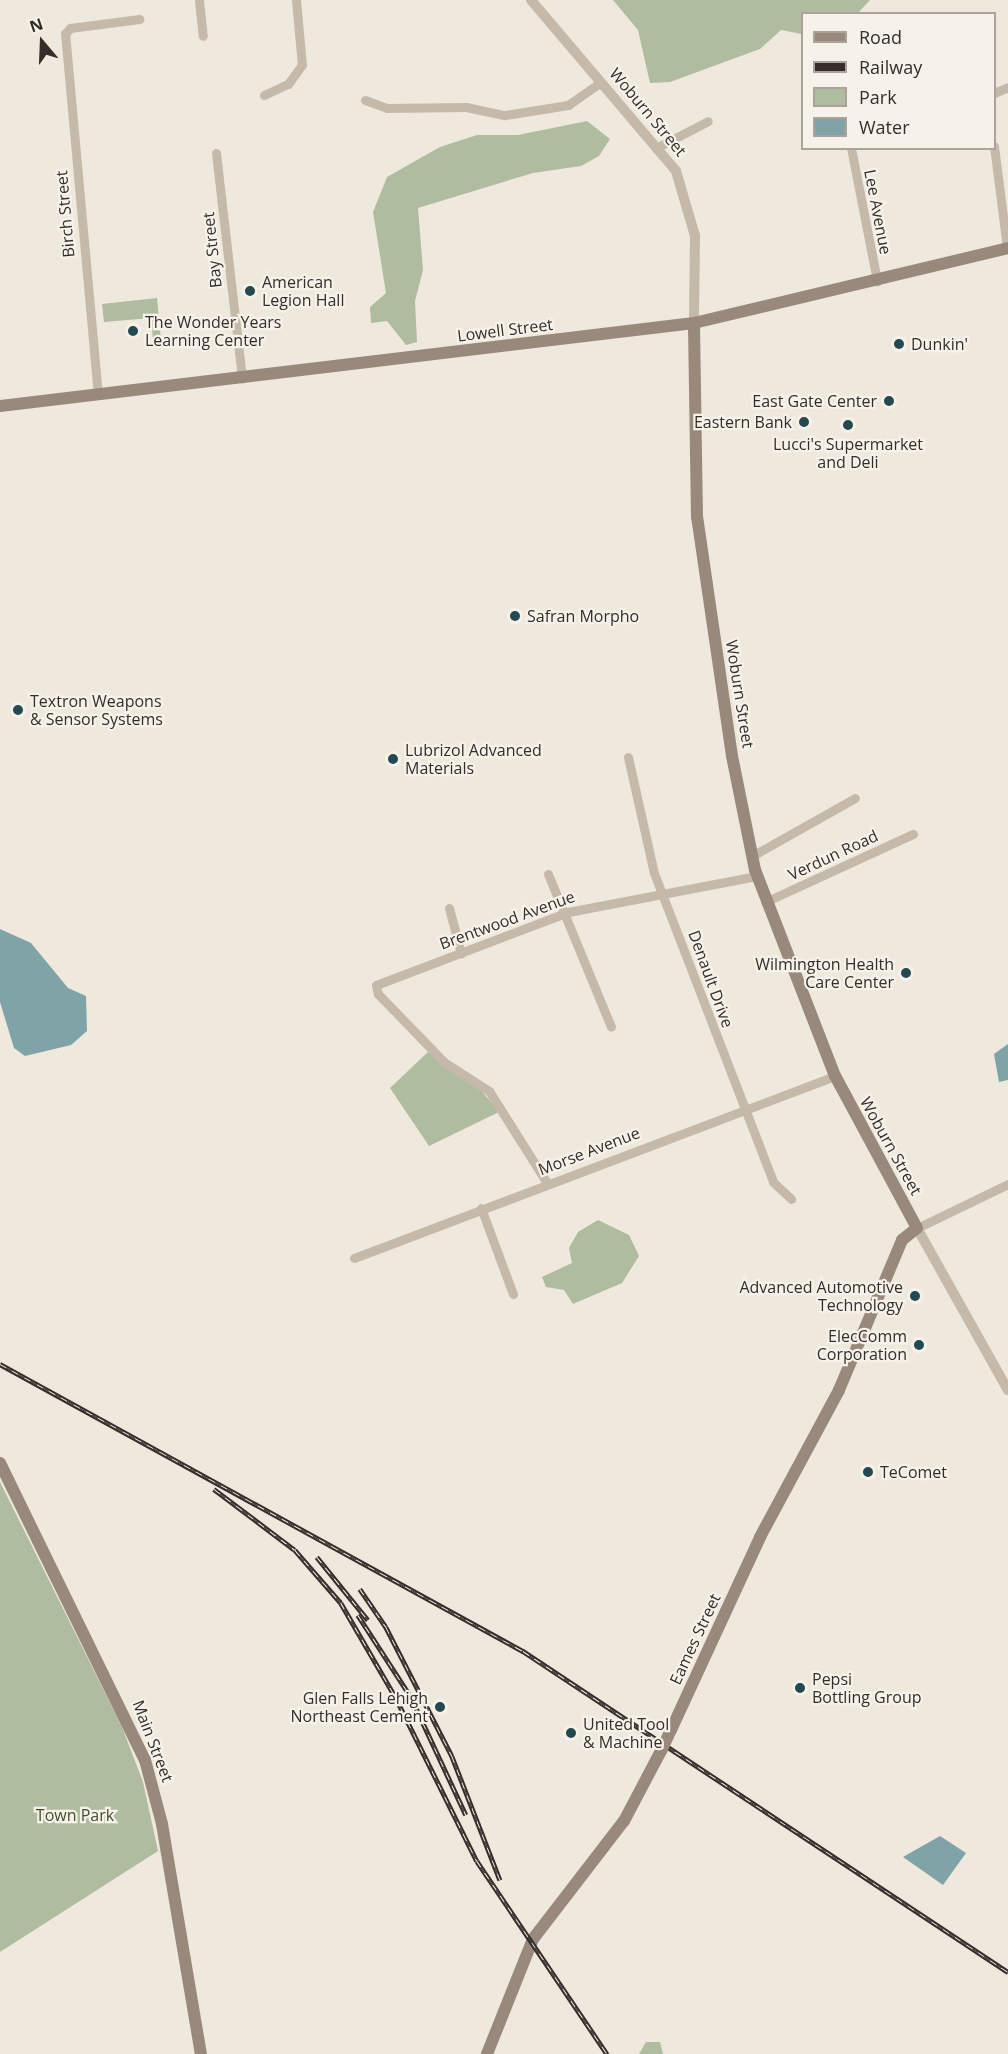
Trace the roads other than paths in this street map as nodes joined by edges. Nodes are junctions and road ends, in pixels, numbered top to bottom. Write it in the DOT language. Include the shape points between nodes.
graph roads {
  1 [pos="199,0"];
  2 [pos="296,0"];
  3 [pos="531,0"];
  4 [pos="139,19"];
  5 [pos="203,36"];
  6 [pos="601,82"];
  7 [pos="264,94"];
  8 [pos="365,100"];
  9 [pos="708,121"];
  10 [pos="658,147"];
  11 [pos="851,150"];
  12 [pos="995,150"];
  13 [pos="216,153"];
  14 [pos="1008,248"];
  15 [pos="877,281"];
  16 [pos="694,323"];
  17 [pos="242,379"];
  18 [pos="98,395"];
  19 [pos="0,406"];
  20 [pos="628,758"];
  21 [pos="855,798"];
  22 [pos="913,834"];
  23 [pos="752,856"];
  24 [pos="548,874"];
  25 [pos="757,876"];
  26 [pos="662,894"];
  27 [pos="765,902"];
  28 [pos="449,908"];
  29 [pos="568,912"];
  30 [pos="461,953"];
  31 [pos="611,1027"];
  32 [pos="835,1076"];
  33 [pos="744,1110"];
  34 [pos="547,1183"];
  35 [pos="1008,1184"];
  36 [pos="791,1199"];
  37 [pos="481,1208"];
  38 [pos="917,1228"];
  39 [pos="354,1258"];
  40 [pos="513,1294"];
  41 [pos="1008,1390"];
  42 [pos="0,1463"];
  43 [pos="201,2054"];
  44 [pos="488,2054"];
  1 -- 5 [label="street"];
  2 -- 7 [label="street" via="302,65 288,84"];
  3 -- 6 [label="street, Woburn Street"];
  4 -- 18 [label="street, Birch Street" via="66,30"];
  6 -- 8 [label="street" via="568,105 505,115 466,107 387,108"];
  6 -- 10 [label="street, Woburn Street"];
  9 -- 10 [label="street"];
  10 -- 16 [label="street, Woburn Street" via="680,180 692,221"];
  11 -- 15 [label="street, Lee Avenue"];
  12 -- 14 [label="street"];
  13 -- 17 [label="street, Bay Street"];
  14 -- 15 [label="main road, Lowell Street"];
  15 -- 16 [label="main road, Lowell Street"];
  16 -- 17 [label="main road, Lowell Street"];
  16 -- 23 [label="main road, Woburn Street" via="697,517"];
  17 -- 18 [label="main road, Lowell Street"];
  18 -- 19 [label="main road, Lowell Street"];
  20 -- 26 [label="street, Denault Drive" via="646,849"];
  21 -- 23 [label="street"];
  22 -- 27 [label="street, Verdun Road"];
  23 -- 25 [label="main road, Woburn Street"];
  24 -- 29 [label="street"];
  25 -- 26 [label="street, Brentwood Avenue"];
  25 -- 27 [label="main road, Woburn Street"];
  26 -- 29 [label="street, Brentwood Avenue"];
  26 -- 33 [label="street, Denault Drive"];
  27 -- 32 [label="main road, Woburn Street"];
  28 -- 30 [label="street"];
  29 -- 30 [label="street, Brentwood Avenue"];
  29 -- 31 [label="street"];
  30 -- 34 [label="street, Brentwood Avenue" via="377,985 378,994 444,1062 489,1091"];
  32 -- 33 [label="street, Morse Avenue"];
  32 -- 38 [label="main road, Woburn Street"];
  33 -- 34 [label="street, Morse Avenue"];
  33 -- 36 [label="street, Denault Drive" via="773,1184"];
  34 -- 37 [label="street, Morse Avenue"];
  35 -- 38 [label="street"];
  37 -- 39 [label="street, Morse Avenue"];
  37 -- 40 [label="street"];
  38 -- 41 [label="street, Woburn Street"];
  38 -- 44 [label="main road, Eames Street, bridge" via="902,1240 839,1390 760,1537 662,1749 624,1821 533,1939"];
  42 -- 43 [label="main road, Main Street" via="145,1760 162,1824"];
}
